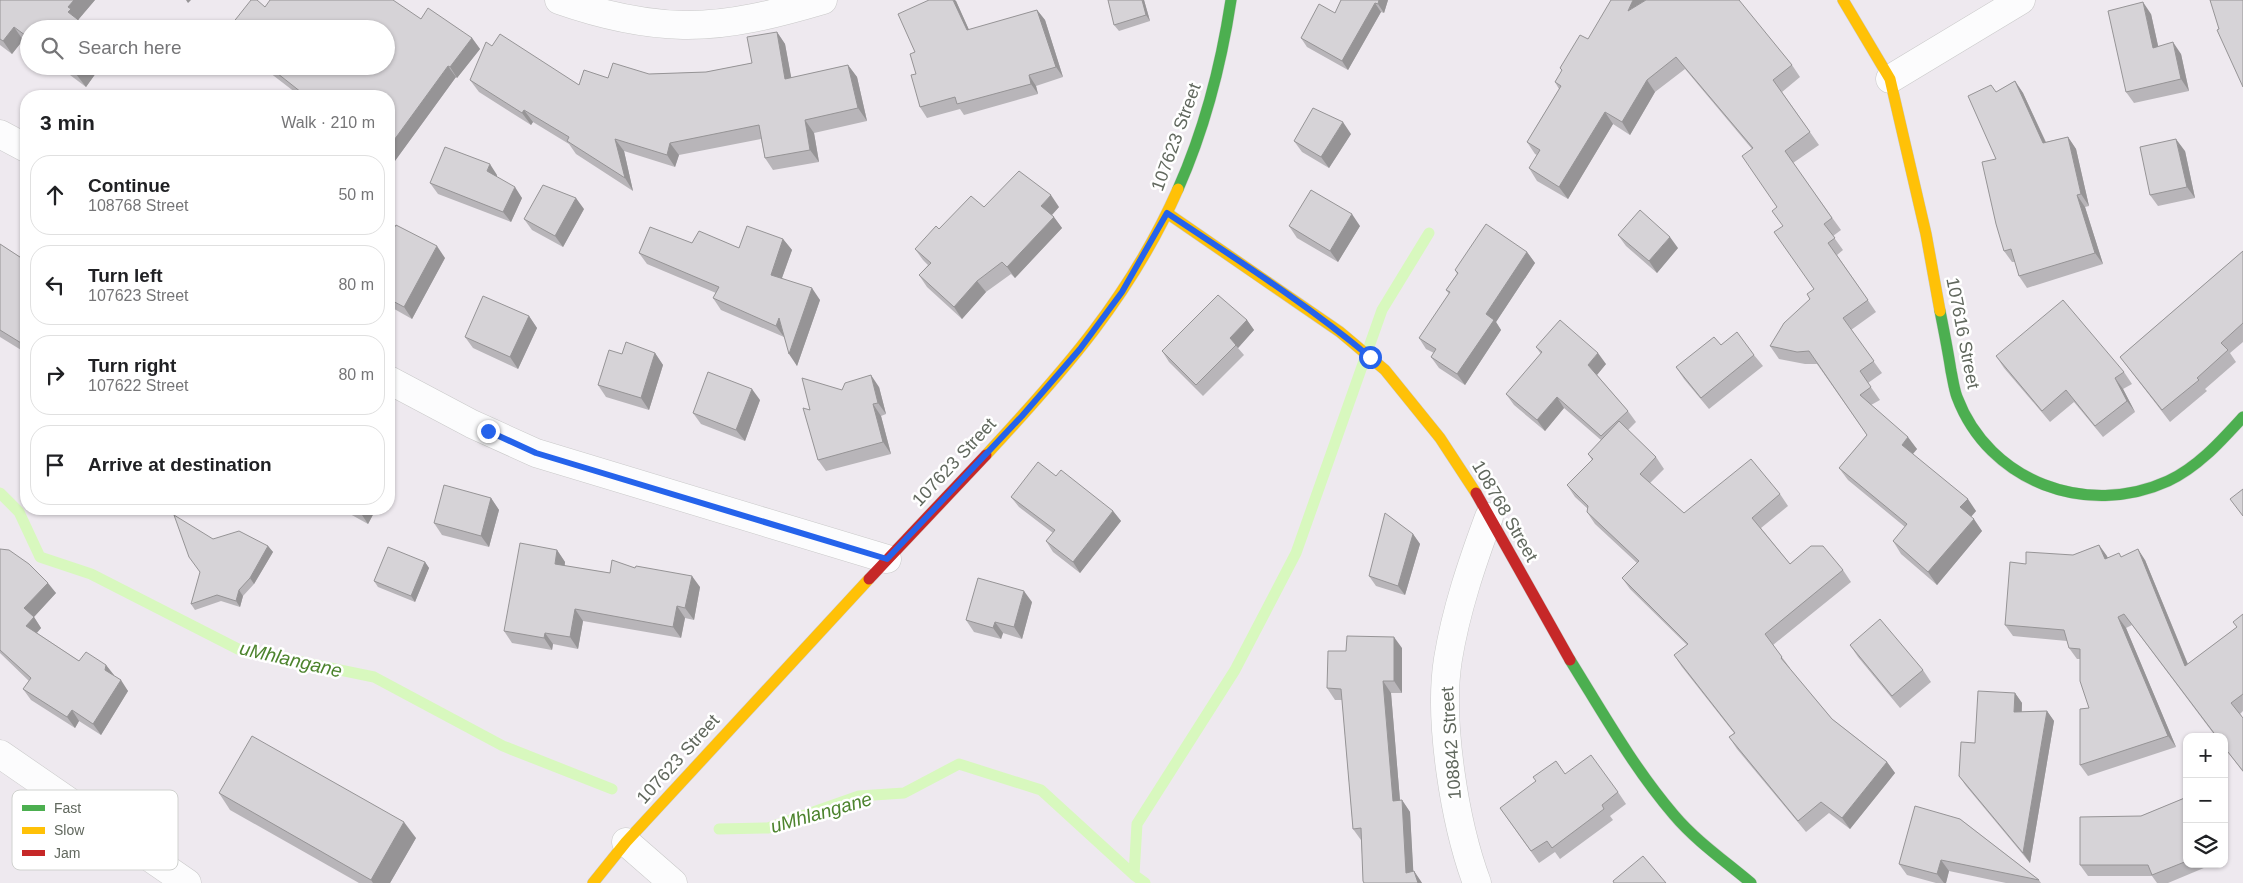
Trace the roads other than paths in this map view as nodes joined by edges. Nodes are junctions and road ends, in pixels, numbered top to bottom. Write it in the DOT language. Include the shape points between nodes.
graph roads {
  1 [pos="559,0"];
  2 [pos="823,0"];
  3 [pos="1231,0"];
  4 [pos="1843,0"];
  5 [pos="2021,0"];
  6 [pos="1890,79"];
  7 [pos="0,134"];
  8 [pos="20,145"];
  9 [pos="1167,213"];
  10 [pos="395,383"];
  11 [pos="2243,417"];
  12 [pos="1489,517"];
  13 [pos="887,559"];
  14 [pos="0,754"];
  15 [pos="52,790"];
  16 [pos="626,842"];
  17 [pos="168,870"];
  18 [pos="187,883"];
  19 [pos="593,883"];
  20 [pos="673,883"];
  21 [pos="1478,883"];
  22 [pos="1751,883"];
  1 -- 2 [label="street" via="586,10 637,21 684,25 771,14"];
  3 -- 9 [label="street, 107623 Street" via="1228,30 1204,122"];
  4 -- 6 [label="street, 107616 Street"];
  5 -- 6 [label="street"];
  6 -- 11 [label="street, 107616 Street" via="1926,234 1956,396 1977,436 1999,459 2035,482 2074,494 2096,496 2138,492 2170,481 2196,464"];
  7 -- 8 [label="street"];
  9 -- 12 [label="street, 108768 Street" via="1340,332 1385,370 1440,438"];
  9 -- 13 [label="street, 107623 Street" via="1122,292 1080,349 1022,416"];
  10 -- 13 [label="street" via="536,453"];
  12 -- 21 [label="street, 108842 Street" via="1460,599 1448,660 1445,706 1456,810"];
  12 -- 22 [label="street, 108768 Street" via="1564,651 1635,766 1675,816"];
  13 -- 16 [label="street, 107623 Street"];
  14 -- 15 [label="street"];
  16 -- 19 [label="street, 107623 Street"];
  16 -- 20 [label="street"];
  17 -- 18 [label="street"];
}
